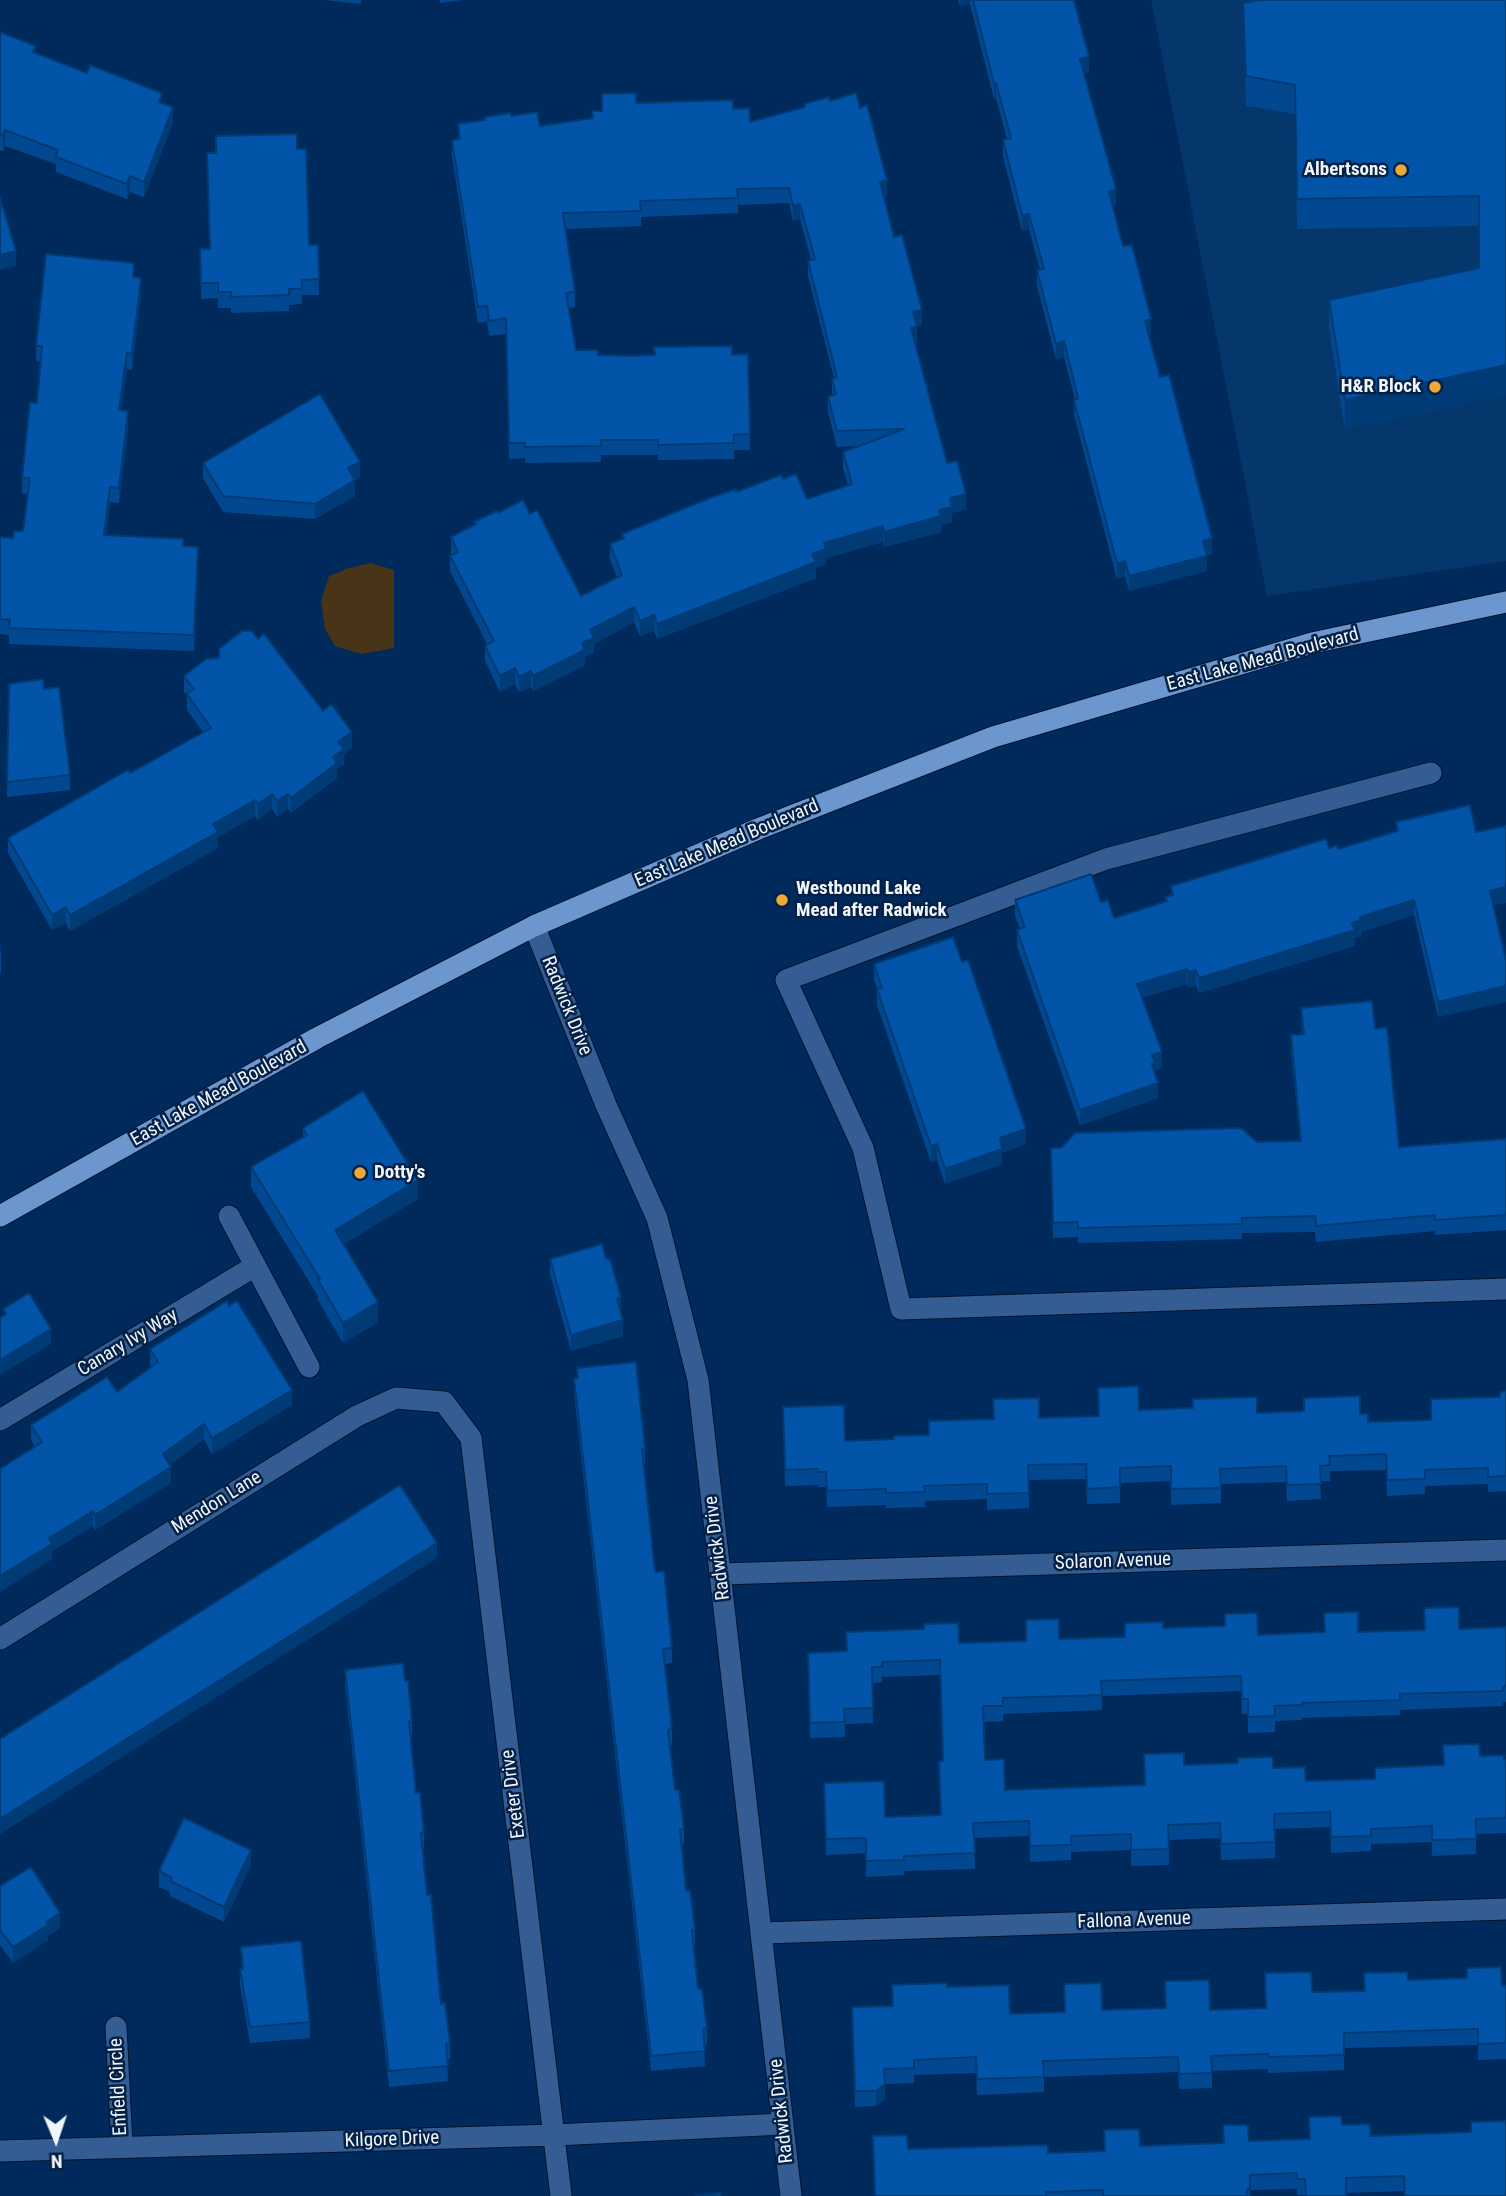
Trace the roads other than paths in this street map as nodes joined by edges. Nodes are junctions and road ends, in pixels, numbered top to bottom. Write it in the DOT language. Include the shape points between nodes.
graph roads {
  1 [pos="1506,602"];
  2 [pos="1431,773"];
  3 [pos="534,926"];
  4 [pos="0,1216"];
  5 [pos="229,1216"];
  6 [pos="255,1266"];
  7 [pos="1506,1289"];
  8 [pos="309,1367"];
  9 [pos="444,1402"];
  10 [pos="0,1420"];
  11 [pos="1506,1550"];
  12 [pos="721,1574"];
  13 [pos="0,1639"];
  14 [pos="1506,1909"];
  15 [pos="762,1933"];
  16 [pos="116,2027"];
  17 [pos="783,2124"];
  18 [pos="555,2135"];
  19 [pos="122,2147"];
  20 [pos="0,2151"];
  21 [pos="561,2196"];
  22 [pos="791,2196"];
  1 -- 3 [label="main road, East Lake Mead Boulevard" via="1312,643 993,737 758,829"];
  2 -- 7 [label="street" via="1106,859 786,980 863,1148 901,1309"];
  3 -- 4 [label="main road, East Lake Mead Boulevard" via="317,1038"];
  3 -- 12 [label="street, Radwick Drive" via="657,1218 698,1380"];
  5 -- 6 [label="street"];
  6 -- 8 [label="street"];
  6 -- 10 [label="street, Canary Ivy Way"];
  9 -- 13 [label="street, Mendon Lane" via="396,1398 357,1416"];
  9 -- 18 [label="street, Exeter Drive" via="471,1438"];
  11 -- 12 [label="street, Solaron Avenue"];
  12 -- 15 [label="street, Radwick Drive"];
  14 -- 15 [label="street, Fallona Avenue"];
  15 -- 17 [label="street, Radwick Drive"];
  16 -- 19 [label="street, Enfield Circle"];
  17 -- 18 [label="street, Kilgore Drive"];
  17 -- 22 [label="street, Radwick Drive"];
  18 -- 19 [label="street, Kilgore Drive"];
  18 -- 21 [label="street, Exeter Drive"];
  19 -- 20 [label="street, Kilgore Drive"];
}
